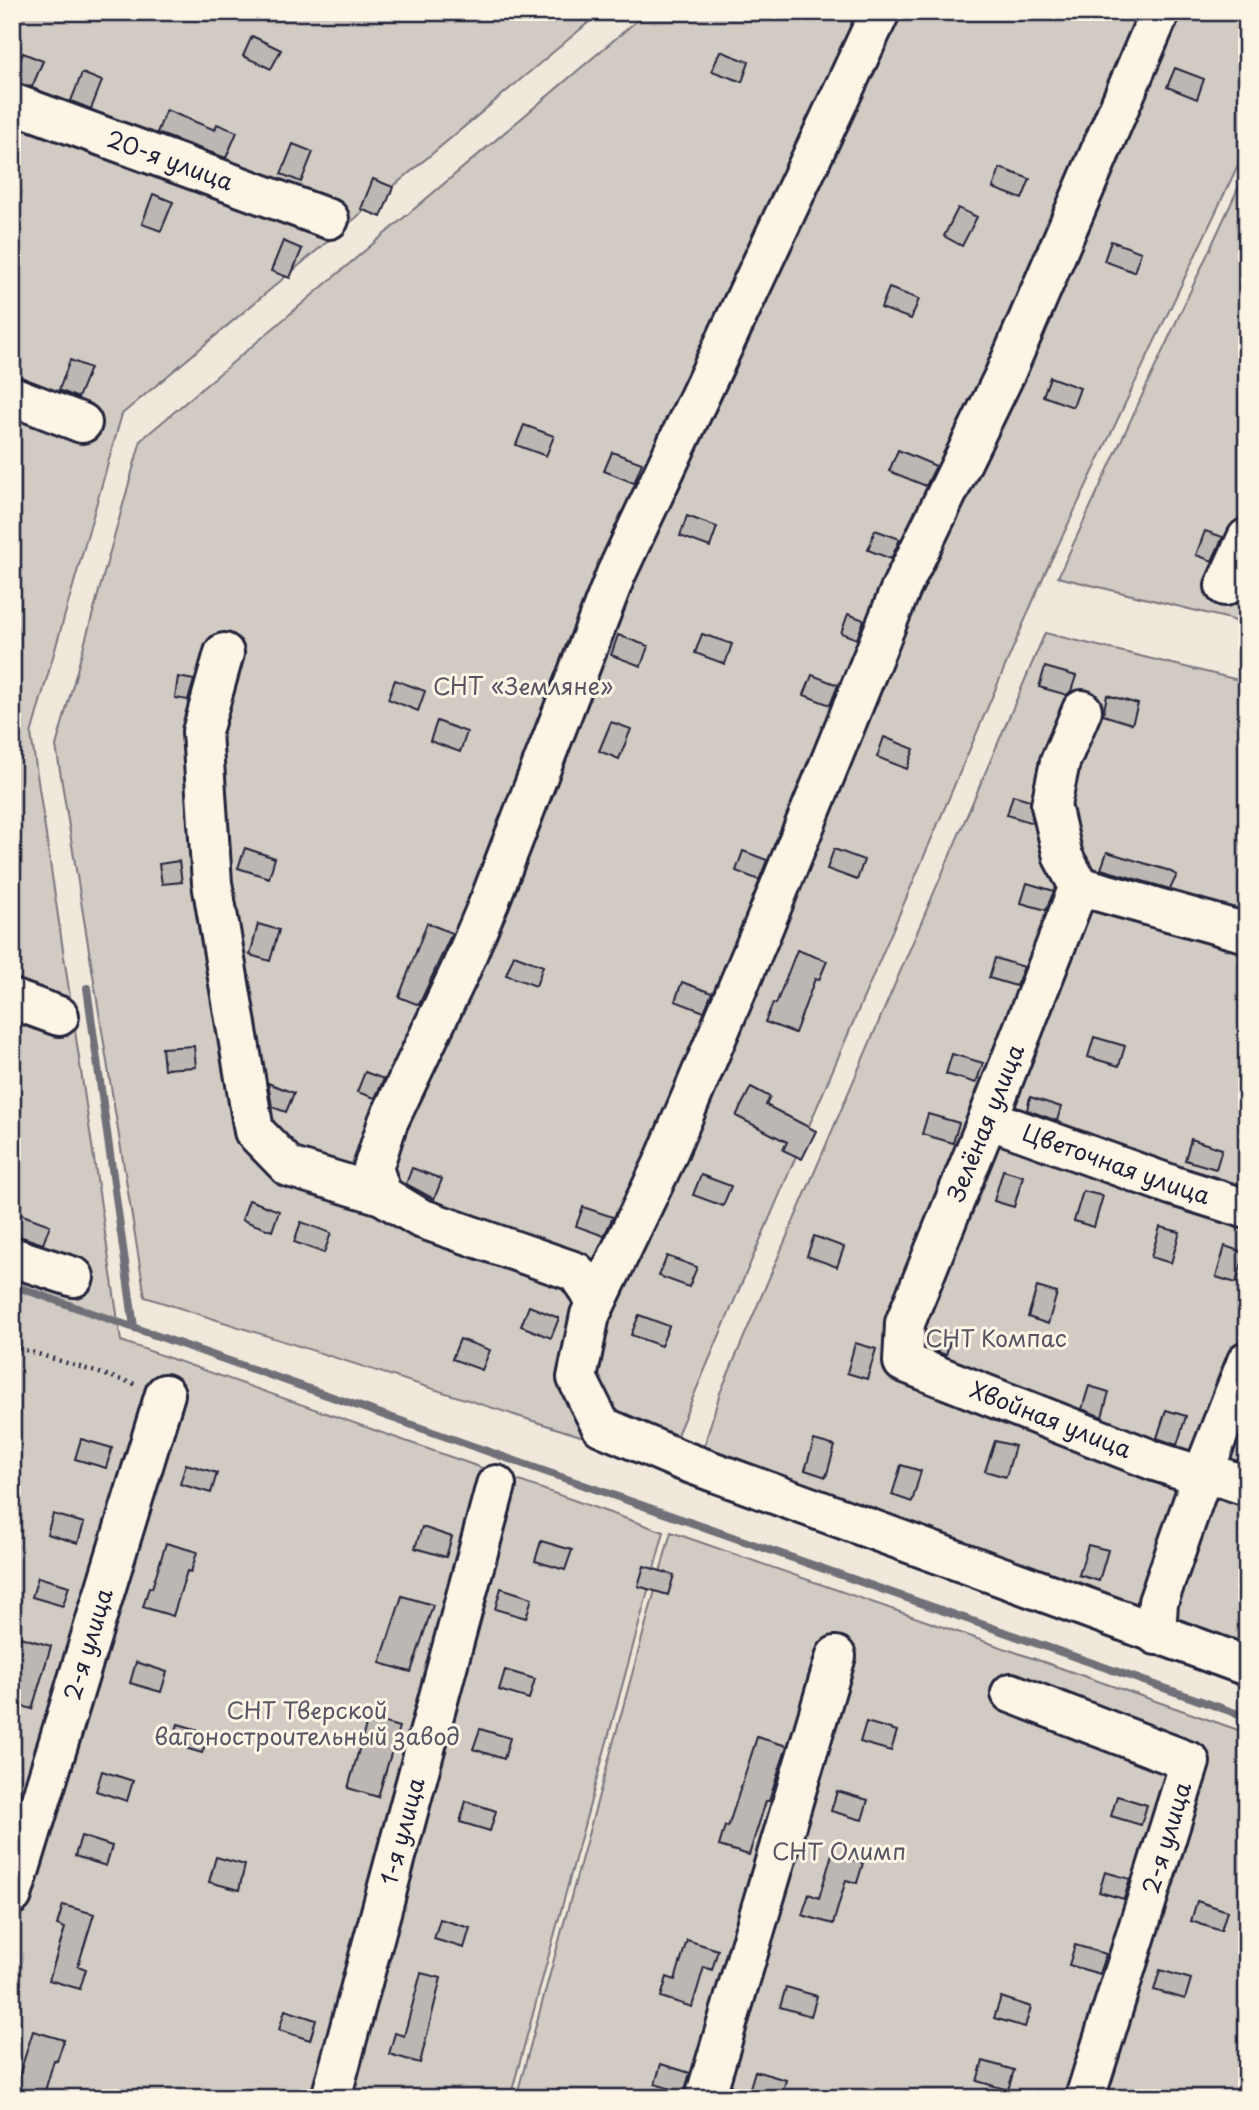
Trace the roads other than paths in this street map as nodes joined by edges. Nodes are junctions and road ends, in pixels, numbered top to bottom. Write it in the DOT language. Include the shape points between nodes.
graph roads {
  1 [pos="880,12"];
  2 [pos="1160,12"];
  3 [pos="12,103"];
  4 [pos="329,219"];
  5 [pos="12,396"];
  6 [pos="82,423"];
  7 [pos="1247,538"];
  8 [pos="1225,586"];
  9 [pos="224,653"];
  10 [pos="1082,710"];
  11 [pos="1079,887"];
  12 [pos="1247,933"];
  13 [pos="12,999"];
  14 [pos="59,1016"];
  15 [pos="988,1119"];
  16 [pos="382,1195"];
  17 [pos="1247,1209"];
  18 [pos="12,1257"];
  19 [pos="74,1277"];
  20 [pos="596,1301"];
  21 [pos="1247,1361"];
  22 [pos="903,1362"];
  23 [pos="165,1394"];
  24 [pos="1202,1476"];
  25 [pos="496,1485"];
  26 [pos="1247,1486"];
  27 [pos="1156,1635"];
  28 [pos="836,1656"];
  29 [pos="1247,1666"];
  30 [pos="1011,1693"];
  31 [pos="12,1895"];
  32 [pos="331,2098"];
  33 [pos="705,2098"];
  34 [pos="1085,2098"];
  1 -- 16 [label="street" via="616,574 491,900 388,1122 373,1168"];
  2 -- 20 [label="street" via="1005,374 901,588 663,1164"];
  3 -- 4 [label="street, 20-я улица"];
  5 -- 6 [label="street"];
  7 -- 8 [label="street"];
  9 -- 16 [label="street" via="202,732 212,883 254,1131 289,1167"];
  10 -- 11 [label="street" via="1060,762 1051,805 1063,857"];
  11 -- 12 [label="street"];
  11 -- 15 [label="street, Зелёная улица"];
  13 -- 14 [label="street"];
  15 -- 17 [label="street, Цветочная улица"];
  15 -- 22 [label="street, Зелёная улица" via="905,1323"];
  16 -- 20 [label="street" via="420,1217 576,1272"];
  18 -- 19 [label="street"];
  20 -- 27 [label="street" via="577,1378 601,1426 681,1460"];
  21 -- 24 [label="street"];
  22 -- 24 [label="street, Хвойная улица"];
  23 -- 31 [label="street, 2-я улица"];
  24 -- 26 [label="street, Хвойная улица"];
  24 -- 27 [label="street" via="1158,1602"];
  25 -- 32 [label="street, 1-я улица"];
  27 -- 29 [label="street"];
  28 -- 33 [label="street"];
  30 -- 34 [label="street, 2-я улица" via="1190,1762"];
}
